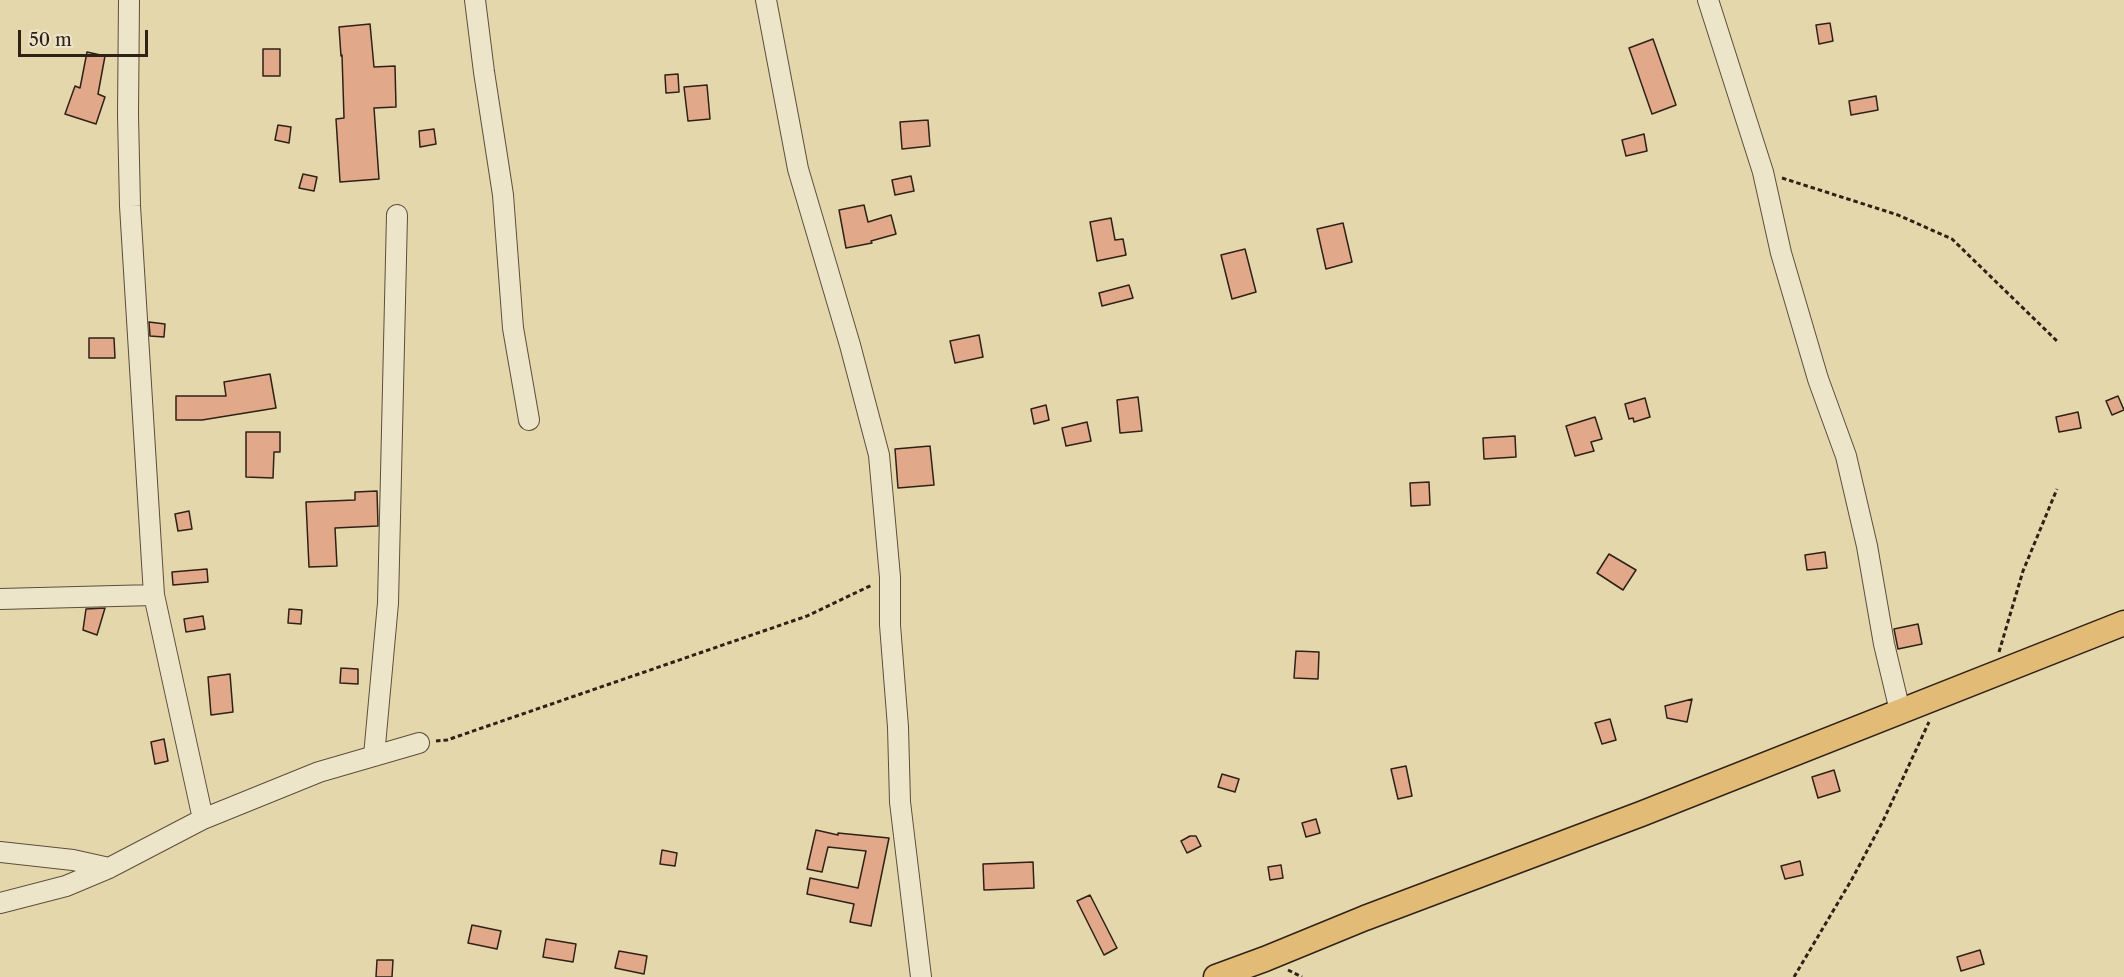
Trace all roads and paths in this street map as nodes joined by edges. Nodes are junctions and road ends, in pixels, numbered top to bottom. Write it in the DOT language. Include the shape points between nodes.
graph roads {
  1 [pos="129,0"];
  2 [pos="475,0"];
  3 [pos="766,0"];
  4 [pos="1708,0"];
  5 [pos="1763,172"];
  6 [pos="397,215"];
  7 [pos="2059,343"];
  8 [pos="529,420"];
  9 [pos="2058,489"];
  10 [pos="890,577"];
  11 [pos="154,595"];
  12 [pos="0,599"];
  13 [pos="2124,623"];
  14 [pos="1992,674"];
  15 [pos="1941,696"];
  16 [pos="1900,711"];
  17 [pos="419,743"];
  18 [pos="375,756"];
  19 [pos="203,819"];
  20 [pos="0,852"];
  21 [pos="109,868"];
  22 [pos="0,903"];
  23 [pos="921,977"];
  24 [pos="1216,977"];
  25 [pos="1794,977"];
  1 -- 11 [label="street" via="130,206"];
  2 -- 8 [label="street" via="503,195 513,328"];
  3 -- 10 [label="street" via="798,169 879,455"];
  4 -- 5 [label="street"];
  5 -- 7 [label="path" via="1898,215 1952,239"];
  5 -- 16 [label="street" via="1781,253 1818,379 1846,456"];
  6 -- 18 [label="street" via="388,603"];
  9 -- 14 [label="path" via="2024,571"];
  10 -- 17 [label="path" via="807,616 447,740"];
  10 -- 23 [label="street" via="900,802"];
  11 -- 12 [label="street"];
  11 -- 19 [label="street"];
  13 -- 14 [label="main road"];
  14 -- 15 [label="main road"];
  15 -- 16 [label="main road"];
  15 -- 25 [label="path" via="1883,820"];
  16 -- 24 [label="main road"];
  17 -- 18 [label="street"];
  18 -- 19 [label="street" via="319,772"];
  19 -- 21 [label="street"];
  20 -- 21 [label="street"];
  21 -- 22 [label="street" via="66,886"];
}
